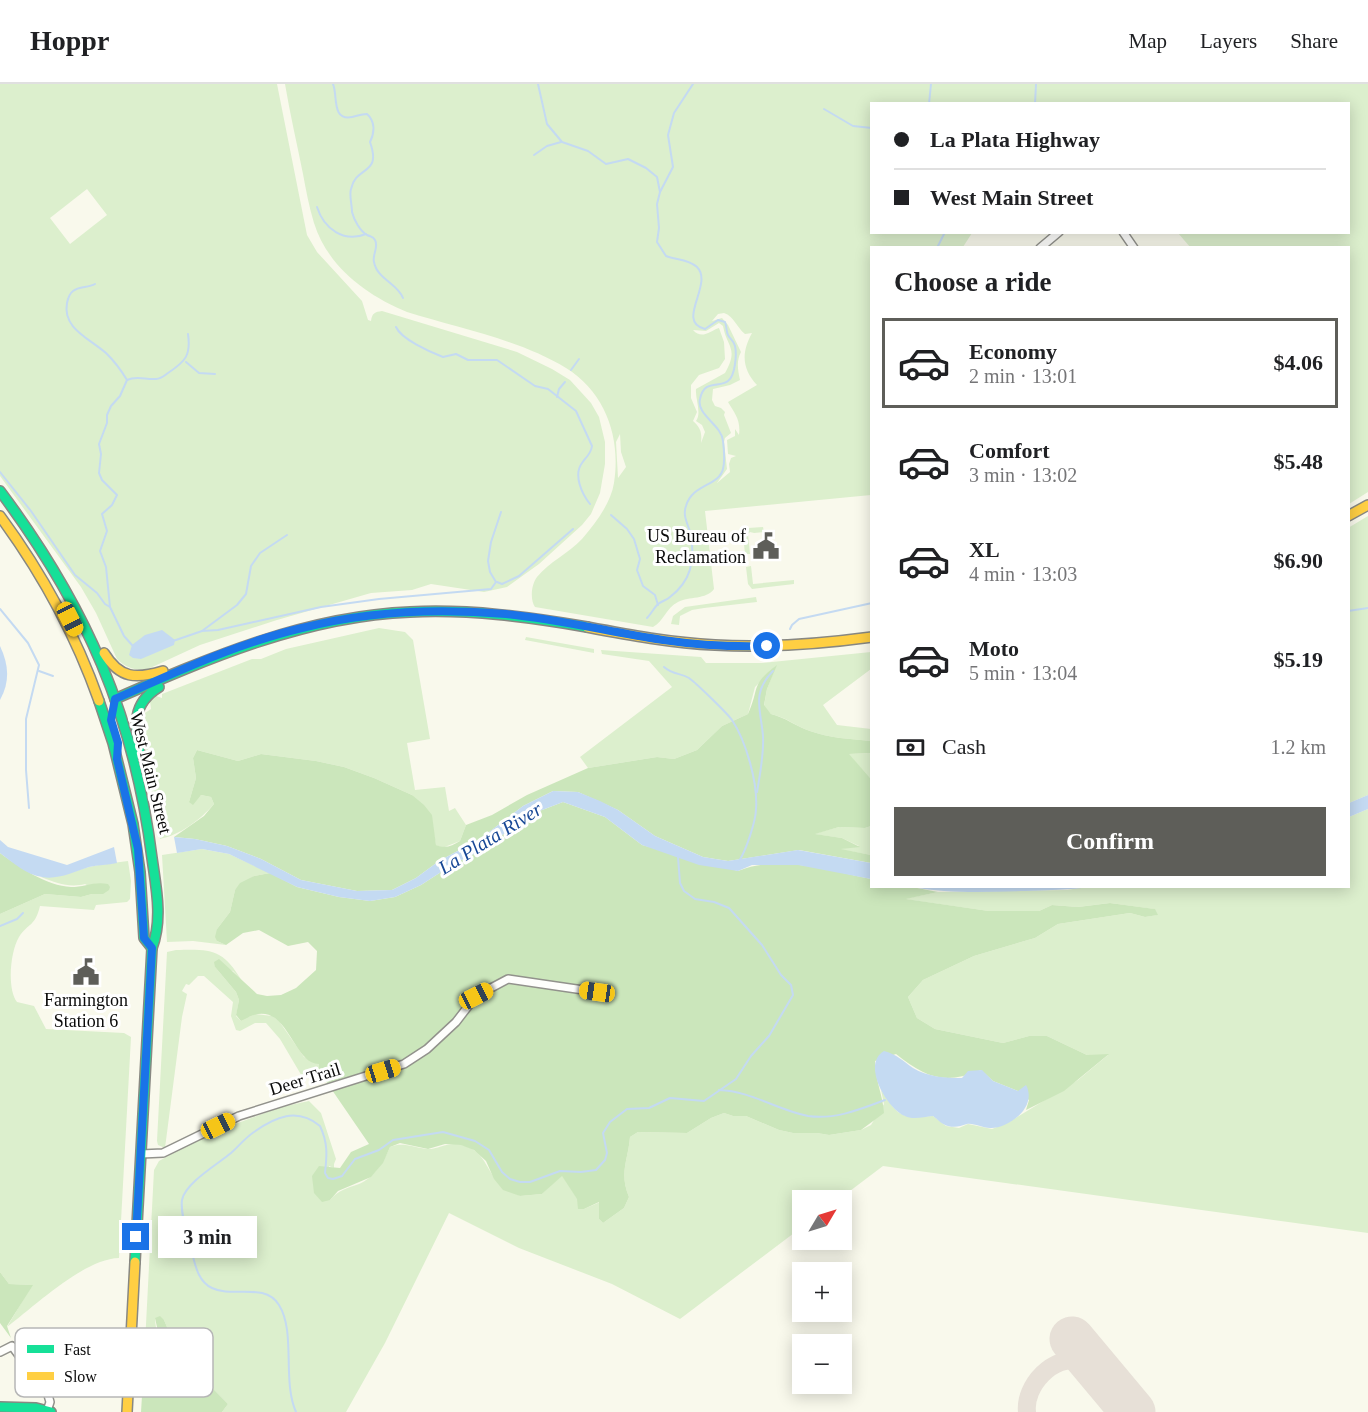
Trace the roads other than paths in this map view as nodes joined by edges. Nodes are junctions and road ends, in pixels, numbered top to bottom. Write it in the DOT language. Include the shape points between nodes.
graph roads {
  1 [pos="1057,234"];
  2 [pos="1042,246"];
  3 [pos="0,491"];
  4 [pos="1368,505"];
  5 [pos="1350,515"];
  6 [pos="0,516"];
  7 [pos="69,593"];
  8 [pos="54,596"];
  9 [pos="870,637"];
  10 [pos="207,660"];
  11 [pos="115,699"];
  12 [pos="117,759"];
  13 [pos="148,828"];
  14 [pos="152,948"];
  15 [pos="597,992"];
  16 [pos="141,1154"];
  17 [pos="132,1328"];
  18 [pos="15,1350"];
  19 [pos="0,1352"];
  20 [pos="128,1397"];
  21 [pos="0,1407"];
  22 [pos="49,1411"];
  23 [pos="127,1412"];
  1 -- 2 [label="street"];
  3 -- 7 [label="main road, West Main Street"];
  4 -- 5 [label="main road"];
  6 -- 8 [label="main road, West Main Street"];
  7 -- 10 [label="main road" via="79,603 111,664 123,674 151,675 195,657"];
  7 -- 11 [label="main road, West Main Street"];
  8 -- 11 [label="main road" via="63,604 97,680"];
  8 -- 12 [label="main road, West Main Street" via="100,698"];
  9 -- 10 [label="main road" via="808,645 723,645 663,640 507,614 430,611 329,621"];
  10 -- 11 [label="main road"];
  10 -- 13 [label="main road" via="200,670 153,690 136,712 135,729 153,819"];
  11 -- 12 [label="main road" via="111,720 118,743"];
  11 -- 13 [label="main road, West Main Street" via="136,768"];
  12 -- 14 [label="main road, West Main Street" via="138,849 144,938"];
  13 -- 14 [label="main road, West Main Street" via="157,900 157,937"];
  14 -- 16 [label="main road, West Main Street"];
  15 -- 16 [label="street, Deer Trail" via="508,979 476,996 456,1022 404,1064 239,1116 163,1153"];
  16 -- 17 [label="main road, West Main Street"];
  18 -- 19 [label="street" via="12,1346"];
  20 -- 23 [label="main road, West Main Street"];
  21 -- 22 [label="main road"];
}
